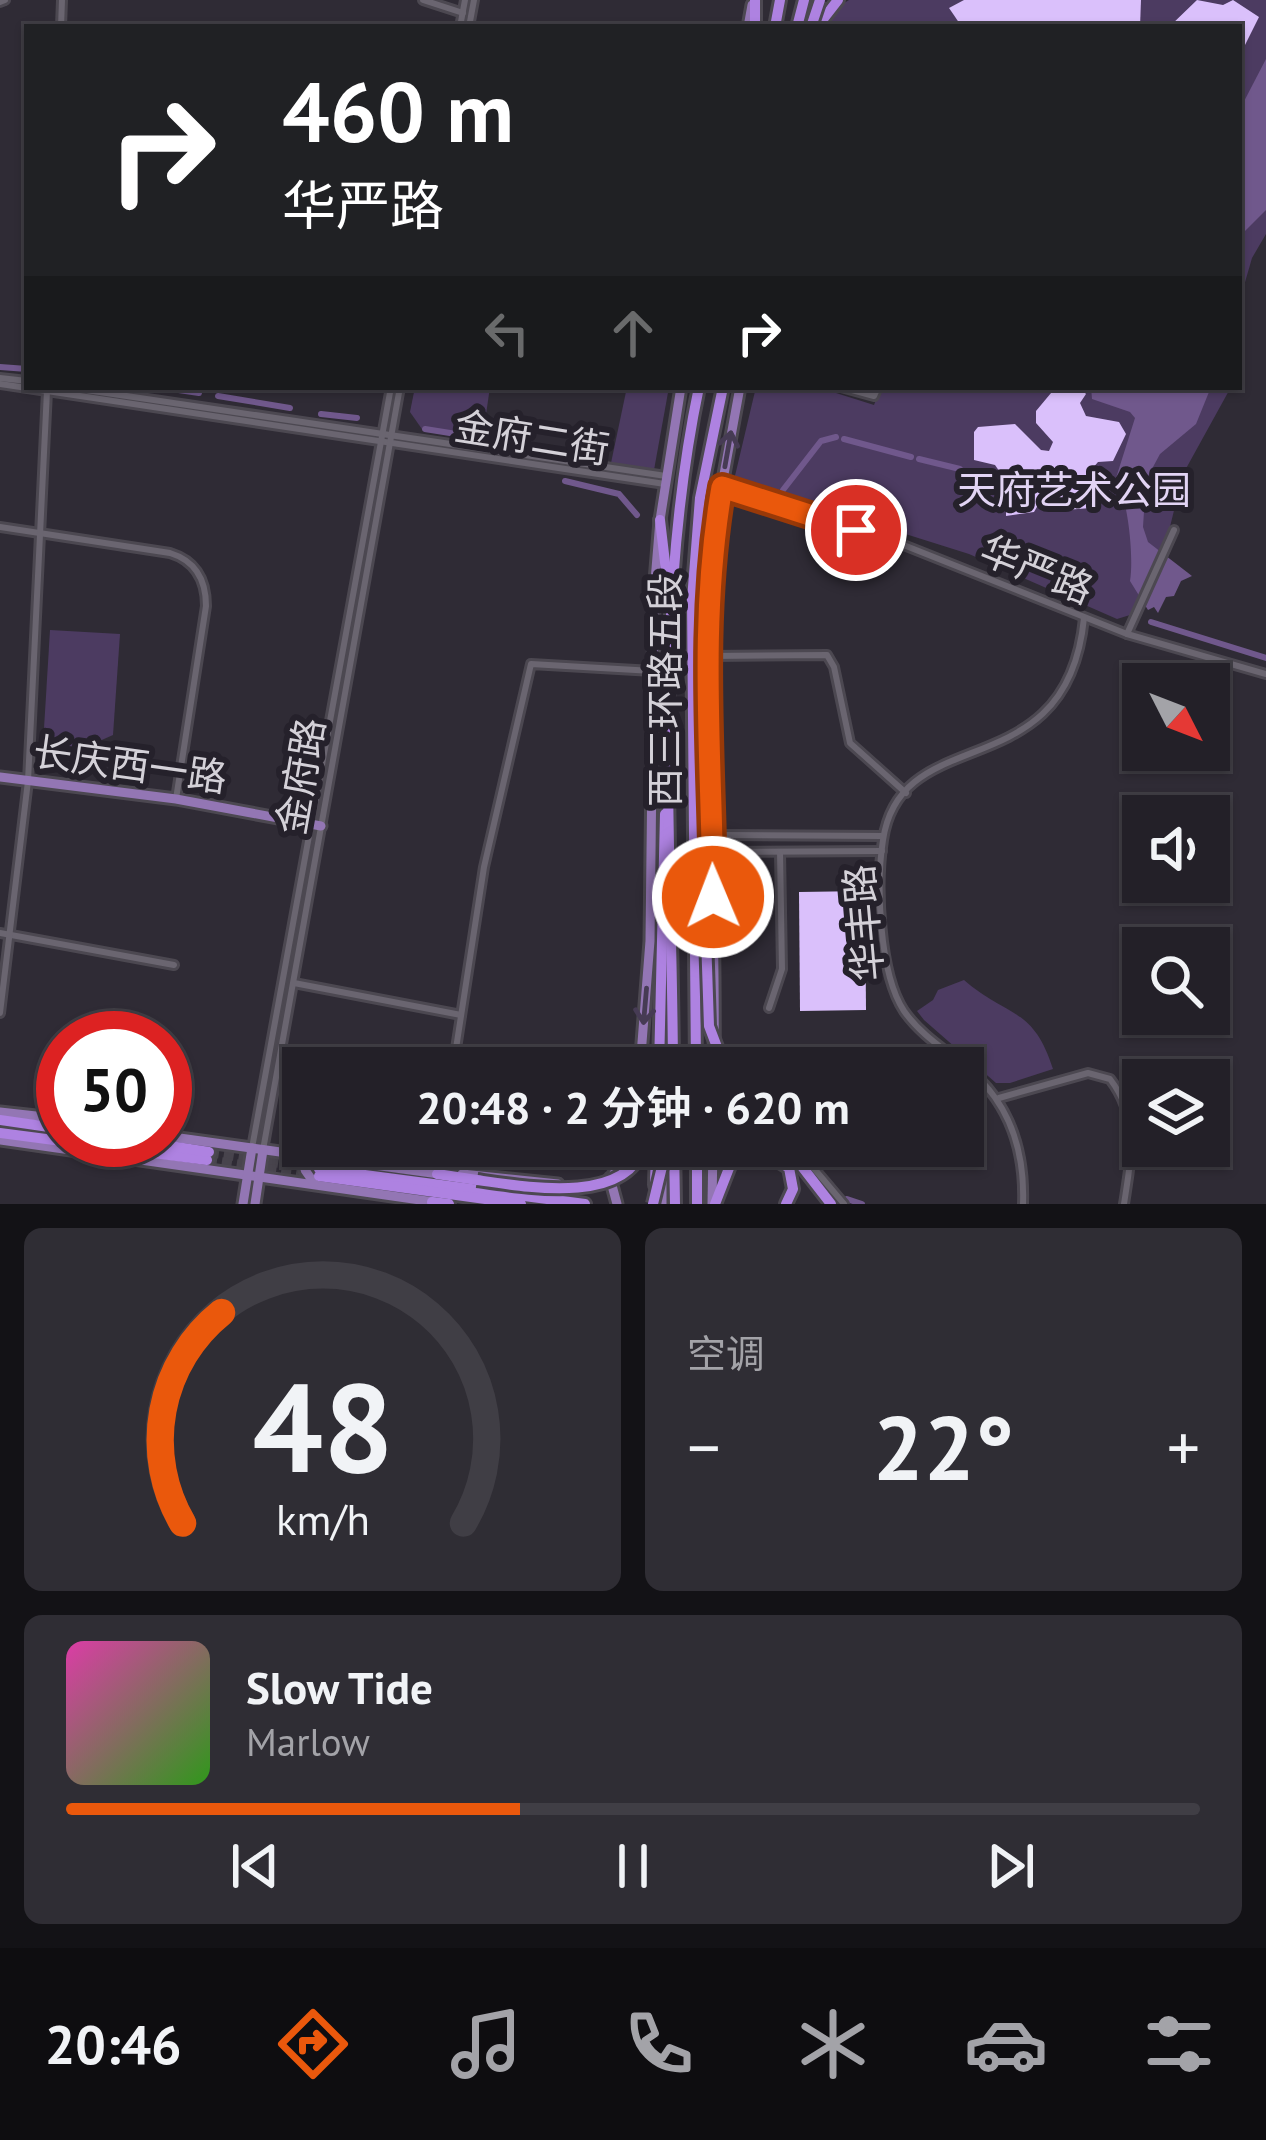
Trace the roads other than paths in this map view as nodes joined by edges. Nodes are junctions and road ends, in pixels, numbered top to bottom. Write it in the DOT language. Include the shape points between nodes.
graph roads {
  1 [pos="423,0"];
  2 [pos="465,0"];
  3 [pos="838,0"];
  4 [pos="463,13"];
  5 [pos="461,24"];
  6 [pos="817,24"];
  7 [pos="48,390"];
  8 [pos="61,390"];
  9 [pos="84,390"];
  10 [pos="391,390"];
  11 [pos="399,390"];
  12 [pos="681,390"];
  13 [pos="699,390"];
  14 [pos="722,390"];
  15 [pos="739,390"];
  16 [pos="386,440"];
  17 [pos="666,480"];
  18 [pos="722,487"];
  19 [pos="659,520"];
  20 [pos="0,527"];
  21 [pos="1174,530"];
  22 [pos="40,534"];
  23 [pos="695,545"];
  24 [pos="669,597"];
  25 [pos="1084,618"];
  26 [pos="709,627"];
  27 [pos="1127,634"];
  28 [pos="709,656"];
  29 [pos="653,671"];
  30 [pos="1266,674"];
  31 [pos="671,764"];
  32 [pos="693,766"];
  33 [pos="0,777"];
  34 [pos="28,781"];
  35 [pos="906,793"];
  36 [pos="176,799"];
  37 [pos="316,825"];
  38 [pos="712,835"];
  39 [pos="883,836"];
  40 [pos="708,849"];
  41 [pos="780,851"];
  42 [pos="882,851"];
  43 [pos="0,933"];
  44 [pos="12,935"];
  45 [pos="173,964"];
  46 [pos="293,983"];
  47 [pos="769,1008"];
  48 [pos="0,1012"];
  49 [pos="461,1015"];
  50 [pos="715,1031"];
  51 [pos="456,1047"];
  52 [pos="642,1047"];
  53 [pos="659,1047"];
  54 [pos="674,1047"];
  55 [pos="696,1047"];
  56 [pos="715,1047"];
  57 [pos="718,1047"];
  58 [pos="721,1047"];
  59 [pos="999,1098"];
  60 [pos="0,1116"];
  61 [pos="36,1118"];
  62 [pos="36,1124"];
  63 [pos="0,1136"];
  64 [pos="257,1149"];
  65 [pos="192,1150"];
  66 [pos="192,1153"];
  67 [pos="205,1156"];
  68 [pos="617,1167"];
  69 [pos="634,1167"];
  70 [pos="659,1167"];
  71 [pos="661,1167"];
  72 [pos="668,1167"];
  73 [pos="697,1167"];
  74 [pos="713,1167"];
  75 [pos="802,1167"];
  76 [pos="813,1167"];
  77 [pos="319,1172"];
  78 [pos="254,1176"];
  79 [pos="610,1178"];
  80 [pos="518,1186"];
  81 [pos="438,1193"];
  82 [pos="544,1199"];
  83 [pos="563,1201"];
  84 [pos="588,1201"];
  85 [pos="243,1204"];
  86 [pos="255,1204"];
  87 [pos="521,1204"];
  88 [pos="617,1204"];
  89 [pos="657,1204"];
  90 [pos="674,1204"];
  91 [pos="697,1204"];
  92 [pos="714,1204"];
  93 [pos="786,1204"];
  94 [pos="831,1204"];
  95 [pos="844,1204"];
  96 [pos="1023,1204"];
  97 [pos="1124,1204"];
  1 -- 4 [label="street"];
  2 -- 4 [label="street"];
  3 -- 6 [label="highway"];
  4 -- 5 [label="street"];
  7 -- 22 [label="street"];
  8 -- 16 [label="street"];
  9 -- 16 [label="street"];
  10 -- 16 [label="street, 金府路"];
  11 -- 16 [label="street, 金府路"];
  12 -- 17 [label="main road"];
  13 -- 24 [label="highway, 西三环路五段"];
  14 -- 23 [label="highway, 西三环路五段"];
  18 -- 15 [label="main road, one-way"];
  16 -- 17 [label="street, 金府二街"];
  16 -- 37 [label="street, 金府路"];
  17 -- 19 [label="main road"];
  18 -- 25 [label="street, 华严路" via="902,544"];
  18 -- 26 [label="main road"];
  19 -- 24 [label="highway"];
  19 -- 29 [label="main road"];
  20 -- 22 [label="street"];
  21 -- 27 [label="street"];
  22 -- 34 [label="street"];
  22 -- 36 [label="street" via="170,553 201,576 206,607"];
  23 -- 26 [label="highway"];
  23 -- 32 [label="highway, 西三环路五段"];
  24 -- 31 [label="highway, 西三环路五段"];
  25 -- 27 [label="street, 华严路"];
  25 -- 35 [label="street, 华丰路" via="1070,680 1046,714 1010,740 935,767"];
  26 -- 28 [label="main road"];
  27 -- 30 [label="street, 华严路"];
  28 -- 35 [label="street" via="827,656 850,743"];
  28 -- 38 [label="main road"];
  29 -- 49 [label="street" via="531,664 484,867"];
  29 -- 52 [label="main road, one-way"];
  31 -- 53 [label="highway"];
  31 -- 54 [label="highway, 西三环路五段"];
  32 -- 40 [label="highway"];
  32 -- 55 [label="highway, 西三环路五段"];
  33 -- 34 [label="main road, 长庆西一路"];
  34 -- 36 [label="main road, 长庆西一路"];
  34 -- 44 [label="street"];
  35 -- 39 [label="street, 华丰路"];
  36 -- 37 [label="main road, 长庆西一路"];
  37 -- 46 [label="street, 金府路"];
  37 -- 64 [label="street, 金府路"];
  38 -- 39 [label="street"];
  38 -- 40 [label="main road"];
  39 -- 42 [label="street, 华丰路"];
  40 -- 41 [label="street"];
  40 -- 50 [label="main road"];
  40 -- 57 [label="highway, bridge" via="709,1026"];
  41 -- 42 [label="street"];
  41 -- 47 [label="street" via="782,969"];
  42 -- 59 [label="street, 华丰路" via="893,992 923,1032"];
  43 -- 44 [label="street"];
  44 -- 45 [label="street"];
  44 -- 48 [label="street"];
  46 -- 49 [label="street"];
  46 -- 64 [label="street, 金府路"];
  49 -- 51 [label="street"];
  50 -- 56 [label="main road"];
  50 -- 58 [label="street"];
  59 -- 96 [label="street, 华丰路" via="1022,1162"];
  59 -- 97 [label="street" via="1088,1073 1110,1079 1132,1125"];
  60 -- 61 [label="main road"];
  60 -- 62 [label="highway"];
  63 -- 67 [label="highway"];
  64 -- 67 [label="main road"];
  64 -- 77 [label="main road"];
  64 -- 78 [label="main road, 金府路"];
  65 -- 67 [label="main road"];
  66 -- 67 [label="highway"];
  67 -- 78 [label="main road"];
  68 -- 79 [label="main road"];
  69 -- 84 [label="highway, bridge"];
  70 -- 89 [label="highway, bridge"];
  71 -- 89 [label="main road"];
  72 -- 90 [label="highway"];
  73 -- 91 [label="highway"];
  74 -- 92 [label="main road"];
  75 -- 94 [label="highway"];
  76 -- 95 [label="street"];
  77 -- 78 [label="main road"];
  77 -- 81 [label="highway"];
  78 -- 85 [label="main road"];
  78 -- 86 [label="main road"];
  79 -- 81 [label="main road" via="584,1188 484,1174"];
  79 -- 88 [label="main road"];
  80 -- 81 [label="highway, bridge" via="477,1180"];
  80 -- 82 [label="highway, bridge"];
  80 -- 84 [label="highway, bridge"];
  81 -- 82 [label="highway"];
  81 -- 87 [label="highway"];
  82 -- 83 [label="highway"];
  83 -- 84 [label="highway"];
  92 -- 93 [label="highway" via="731,1163 751,1152 789,1168"];
}
